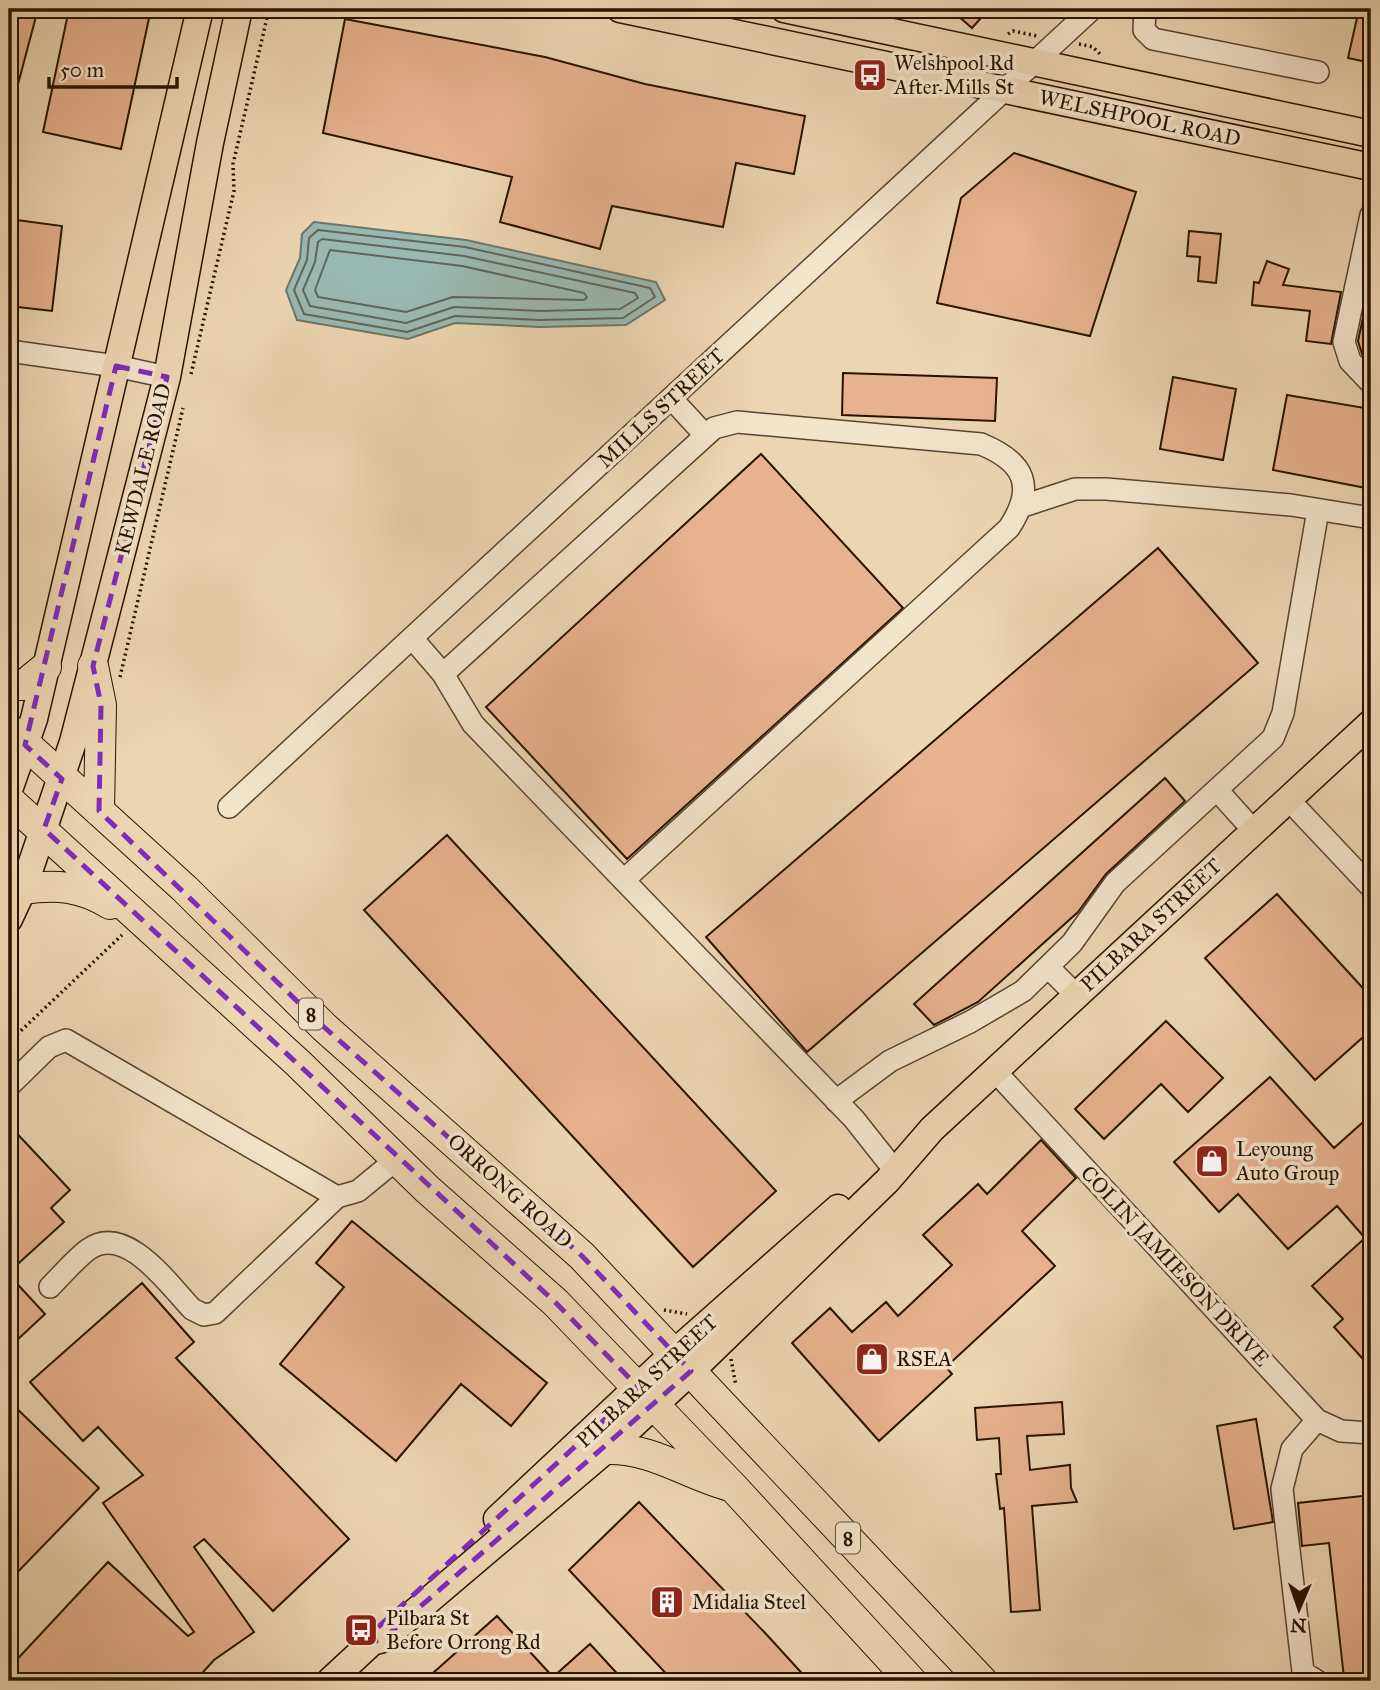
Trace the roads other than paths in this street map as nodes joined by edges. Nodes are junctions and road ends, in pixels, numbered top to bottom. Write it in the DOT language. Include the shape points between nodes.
graph roads {
  1 [pos="200,9"];
  2 [pos="620,9"];
  3 [pos="784,9"];
  4 [pos="1092,9"];
  5 [pos="1145,9"];
  6 [pos="242,15"];
  7 [pos="1035,62"];
  8 [pos="1318,72"];
  9 [pos="1007,90"];
  10 [pos="1371,134"];
  11 [pos="1371,167"];
  12 [pos="1371,219"];
  13 [pos="9,351"];
  14 [pos="116,366"];
  15 [pos="167,377"];
  16 [pos="1371,383"];
  17 [pos="671,398"];
  18 [pos="704,434"];
  19 [pos="1023,506"];
  20 [pos="1318,510"];
  21 [pos="1371,518"];
  22 [pos="412,638"];
  23 [pos="93,666"];
  24 [pos="46,667"];
  25 [pos="443,674"];
  26 [pos="9,685"];
  27 [pos="1371,723"];
  28 [pos="17,737"];
  29 [pos="62,779"];
  30 [pos="9,790"];
  31 [pos="1217,790"];
  32 [pos="1288,799"];
  33 [pos="9,800"];
  34 [pos="229,807"];
  35 [pos="99,811"];
  36 [pos="44,830"];
  37 [pos="1253,830"];
  38 [pos="625,880"];
  39 [pos="1371,887"];
  40 [pos="23,889"];
  41 [pos="9,919"];
  42 [pos="146,926"];
  43 [pos="1049,968"];
  44 [pos="1076,995"];
  45 [pos="994,1070"];
  46 [pos="9,1086"];
  47 [pos="836,1101"];
  48 [pos="932,1129"];
  49 [pos="397,1159"];
  50 [pos="888,1162"];
  51 [pos="337,1197"];
  52 [pos="50,1287"];
  53 [pos="683,1362"];
  54 [pos="647,1396"];
  55 [pos="1317,1420"];
  56 [pos="1371,1433"];
  57 [pos="607,1449"];
  58 [pos="734,1488"];
  59 [pos="372,1642"];
  60 [pos="330,1681"];
  61 [pos="911,1681"];
  62 [pos="982,1681"];
  63 [pos="1317,1681"];
  1 -- 14 [label="main road"];
  2 -- 9 [label="main road, WELSHPOOL ROAD"];
  3 -- 7 [label="main road, WELSHPOOL ROAD"];
  4 -- 7 [label="street, MILLS STREET"];
  5 -- 8 [label="street" via="1144,30 1153,39"];
  6 -- 15 [label="main road, KEWDALE ROAD" via="210,143"];
  7 -- 9 [label="street, MILLS STREET"];
  7 -- 10 [label="main road, WELSHPOOL ROAD"];
  9 -- 11 [label="main road, WELSHPOOL ROAD"];
  9 -- 17 [label="street, MILLS STREET"];
  12 -- 16 [label="street" via="1344,342 1350,361"];
  13 -- 14 [label="street"];
  14 -- 15 [label="street"];
  14 -- 24 [label="main road"];
  15 -- 23 [label="main road, KEWDALE ROAD"];
  17 -- 18 [label="street"];
  17 -- 22 [label="street, MILLS STREET"];
  18 -- 19 [label="street" via="737,422 981,444 1003,453 1018,467 1025,485"];
  18 -- 25 [label="street"];
  19 -- 20 [label="street" via="1075,489 1106,489"];
  19 -- 38 [label="street" via="1009,528"];
  20 -- 21 [label="street"];
  20 -- 31 [label="street" via="1280,726"];
  22 -- 25 [label="street"];
  22 -- 34 [label="street, MILLS STREET"];
  23 -- 29 [label="main road, KEWDALE ROAD"];
  23 -- 35 [label="highway" via="100,705"];
  24 -- 26 [label="highway" via="24,685"];
  24 -- 28 [label="main road"];
  25 -- 38 [label="street" via="473,724"];
  27 -- 32 [label="main road, PILBARA STREET"];
  28 -- 29 [label="highway, ORRONG ROAD / 8"];
  28 -- 30 [label="main road"];
  29 -- 35 [label="highway, ORRONG ROAD / 8"];
  29 -- 36 [label="main road, KEWDALE ROAD"];
  31 -- 37 [label="street"];
  31 -- 43 [label="street" via="1115,883 1086,927"];
  32 -- 37 [label="main road, PILBARA STREET"];
  32 -- 39 [label="street"];
  33 -- 36 [label="highway, 8"];
  35 -- 53 [label="highway, ORRONG ROAD / 8" via="324,1027 582,1256"];
  36 -- 40 [label="main road, KEWDALE ROAD"];
  36 -- 42 [label="highway, 8"];
  37 -- 44 [label="main road, PILBARA STREET"];
  38 -- 47 [label="street"];
  40 -- 41 [label="main road, KEWDALE ROAD"];
  40 -- 42 [label="highway" via="75,888"];
  42 -- 49 [label="highway, 8"];
  43 -- 44 [label="street"];
  43 -- 47 [label="street" via="999,1006 890,1061"];
  44 -- 45 [label="main road, PILBARA STREET"];
  45 -- 48 [label="main road, PILBARA STREET"];
  45 -- 55 [label="street, COLIN JAMIESON DRIVE"];
  46 -- 51 [label="street" via="50,1047 72,1041"];
  47 -- 50 [label="street"];
  48 -- 50 [label="main road, PILBARA STREET"];
  48 -- 53 [label="main road, PILBARA STREET" via="878,1190"];
  49 -- 51 [label="street" via="358,1191"];
  49 -- 54 [label="highway, 8" via="555,1302"];
  50 -- 53 [label="main road, PILBARA STREET"];
  51 -- 52 [label="street" via="215,1313 204,1315 192,1309 131,1247 110,1242 90,1248"];
  53 -- 54 [label="main road, PILBARA STREET"];
  53 -- 62 [label="highway, ORRONG ROAD / 8"];
  54 -- 57 [label="main road, PILBARA STREET"];
  54 -- 58 [label="highway, 8"];
  54 -- 59 [label="main road, PILBARA STREET" via="375,1630"];
  55 -- 56 [label="street, COLIN JAMIESON DRIVE" via="1341,1432"];
  55 -- 63 [label="street" via="1292,1449 1282,1489 1303,1672"];
  57 -- 58 [label="highway" via="642,1451 696,1477"];
  57 -- 59 [label="main road, PILBARA STREET" via="383,1639"];
  58 -- 61 [label="highway, 8"];
  59 -- 60 [label="main road, PILBARA STREET"];
}
